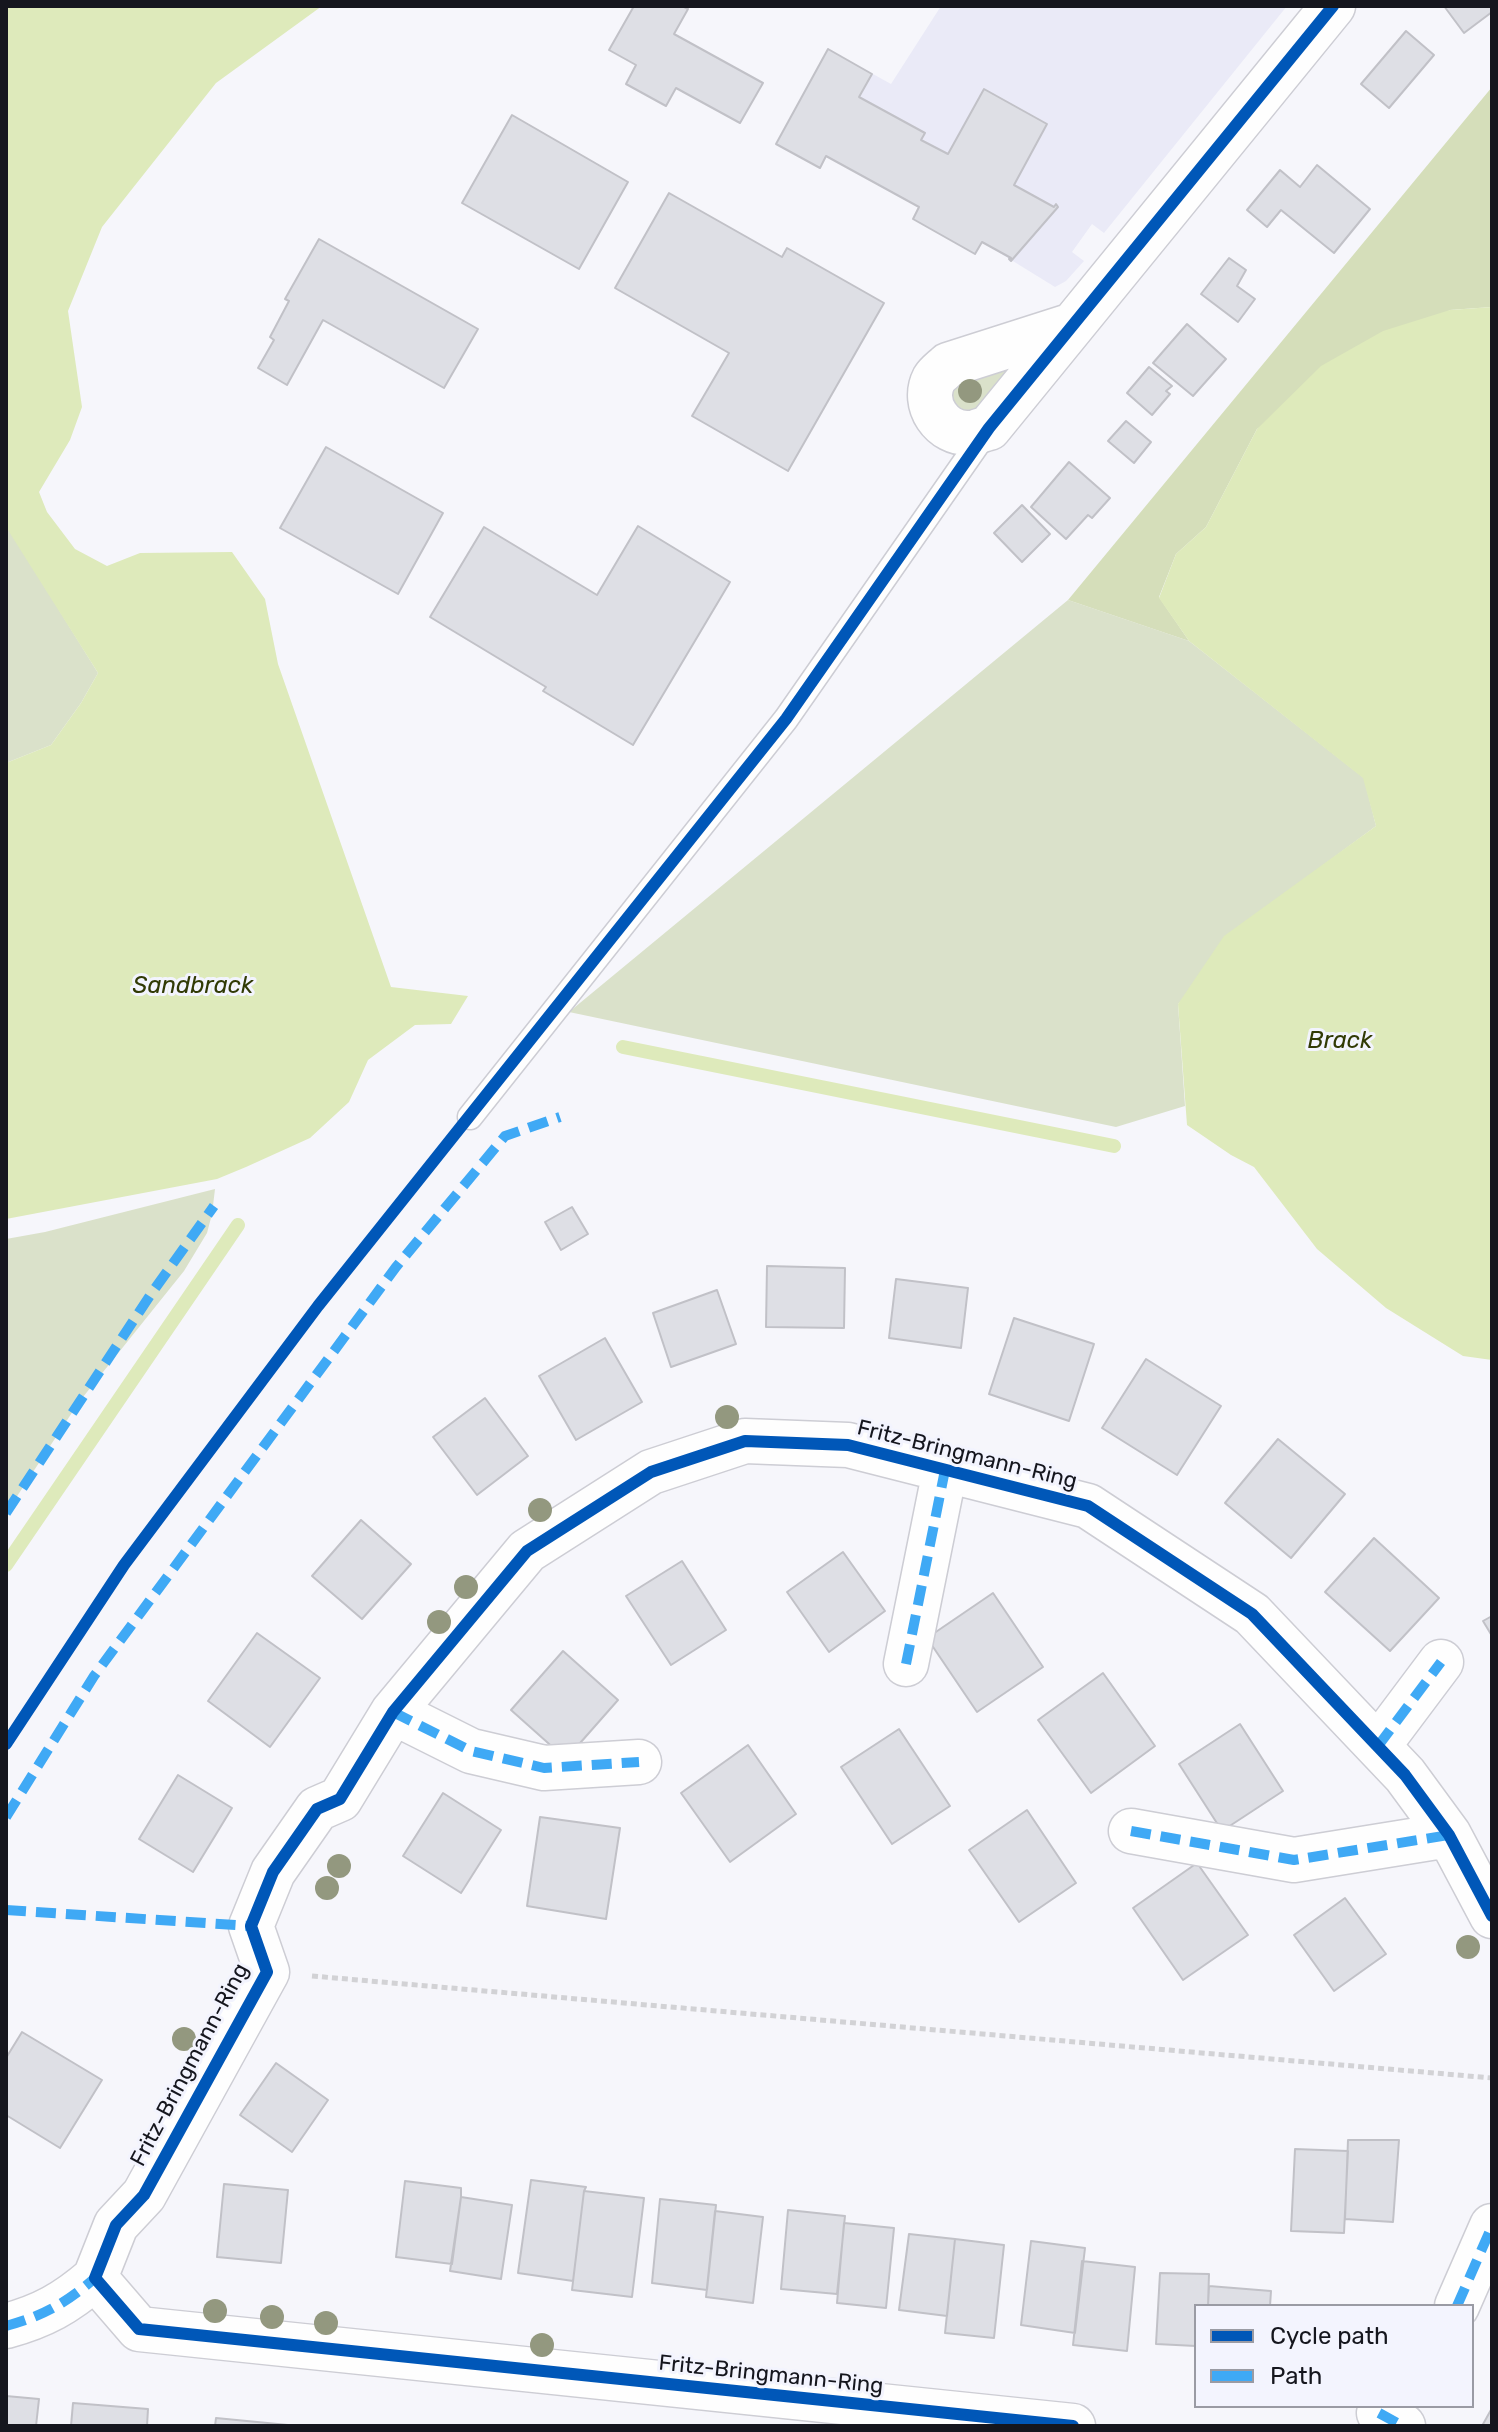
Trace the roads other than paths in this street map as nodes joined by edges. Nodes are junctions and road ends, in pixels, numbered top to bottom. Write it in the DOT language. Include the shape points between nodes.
graph roads {
  1 [pos="1333,6"];
  2 [pos="1070,326"];
  3 [pos="989,428"];
  4 [pos="470,1117"];
  5 [pos="945,1470"];
  6 [pos="1441,1662"];
  7 [pos="906,1664"];
  8 [pos="393,1712"];
  9 [pos="1378,1746"];
  10 [pos="639,1762"];
  11 [pos="1131,1831"];
  12 [pos="1449,1835"];
  13 [pos="1492,1916"];
  14 [pos="1492,2227"];
  15 [pos="95,2278"];
  16 [pos="1458,2304"];
  17 [pos="6,2326"];
  18 [pos="1073,2426"];
  1 -- 2 [label="street"];
  2 -- 3 [label="street"];
  2 -- 3 [label="street" via="948,365 935,379 929,398 948,429 969,434"];
  3 -- 4 [label="lane" via="786,719"];
  5 -- 7 [label="street, Fritz-Bringmann-Ring"];
  5 -- 8 [label="street, Fritz-Bringmann-Ring" via="848,1445 745,1441 651,1472 527,1551"];
  5 -- 9 [label="street, Fritz-Bringmann-Ring" via="1088,1506 1252,1614"];
  6 -- 9 [label="street"];
  8 -- 10 [label="street" via="471,1751 544,1768"];
  8 -- 15 [label="street, Fritz-Bringmann-Ring" via="340,1799 317,1809 273,1872 251,1926 267,1972 144,2195 116,2225"];
  9 -- 12 [label="street, Fritz-Bringmann-Ring"];
  11 -- 12 [label="street" via="1294,1860"];
  12 -- 13 [label="street, Fritz-Bringmann-Ring"];
  14 -- 16 [label="street"];
  15 -- 17 [label="street, Fritz-Bringmann-Ring" via="68,2301"];
  15 -- 18 [label="street, Fritz-Bringmann-Ring" via="139,2329"];
}
